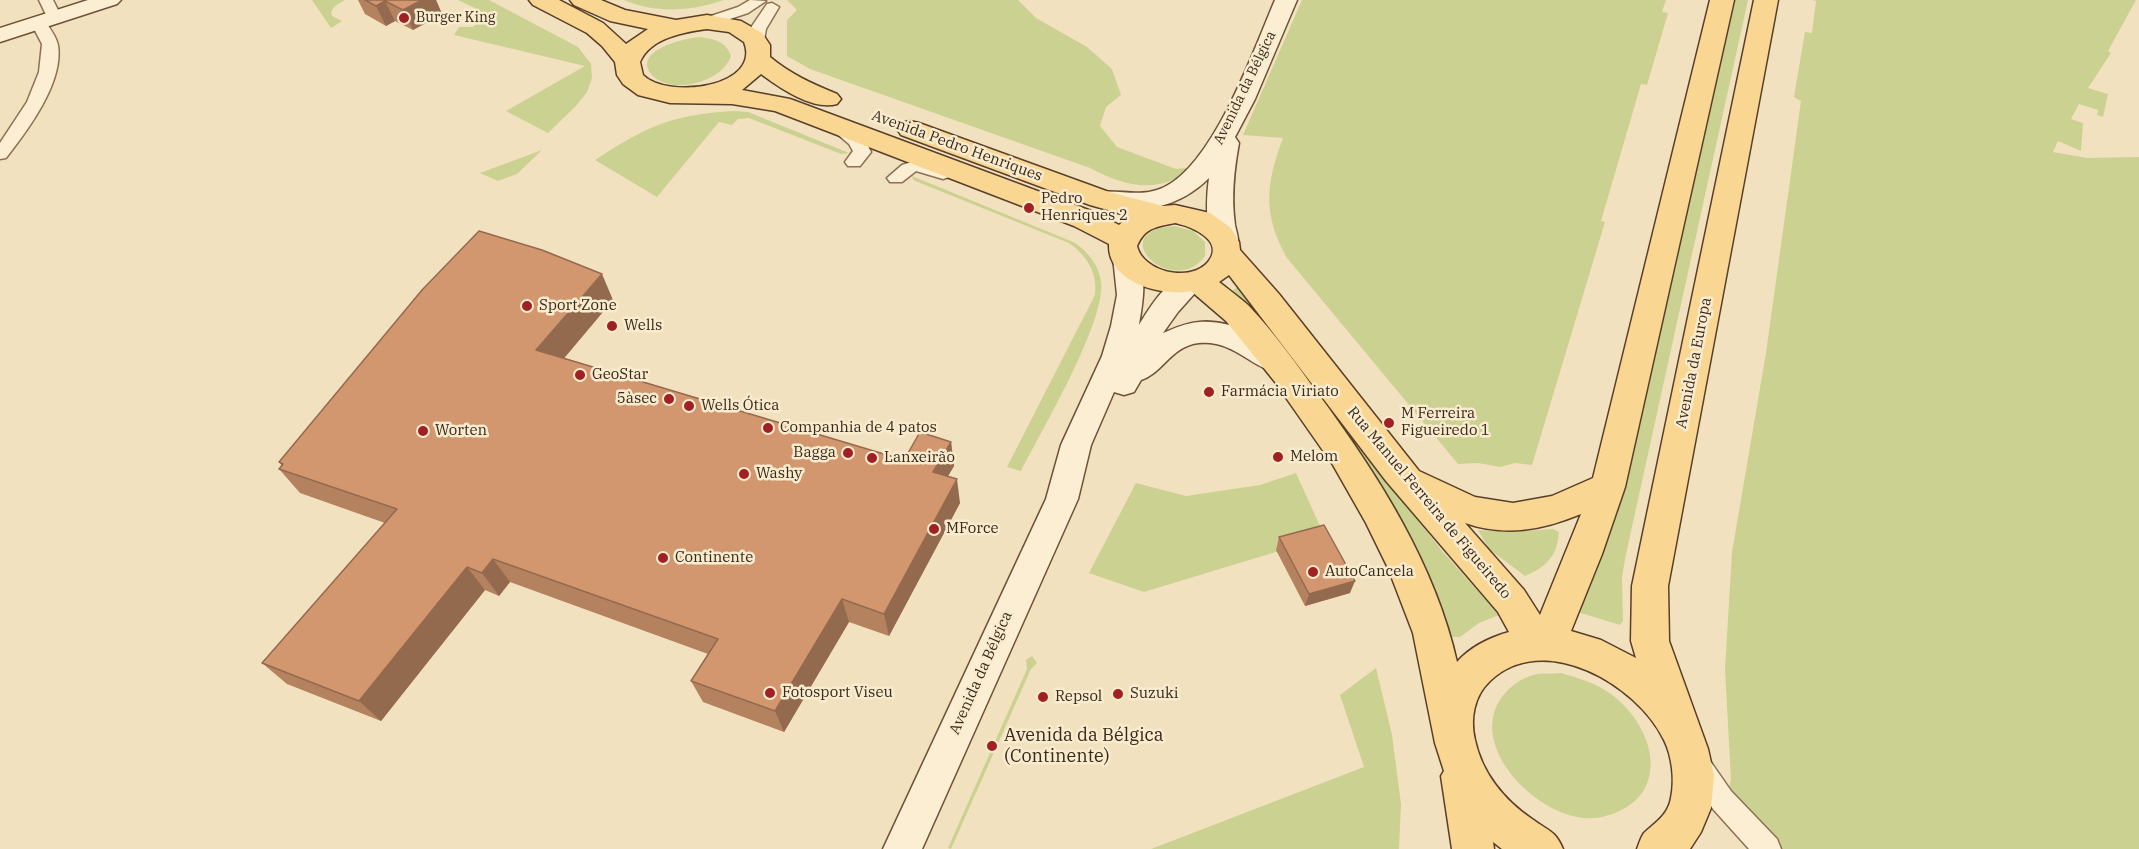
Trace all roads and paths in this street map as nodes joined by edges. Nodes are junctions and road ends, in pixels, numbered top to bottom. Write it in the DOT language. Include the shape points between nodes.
graph roads {
  1 [pos="110,0"];
  2 [pos="541,0"];
  3 [pos="582,0"];
  4 [pos="1286,0"];
  5 [pos="1722,0"];
  6 [pos="1766,0"];
  7 [pos="766,4"];
  8 [pos="46,13"];
  9 [pos="707,22"];
  10 [pos="674,27"];
  11 [pos="0,35"];
  12 [pos="757,50"];
  13 [pos="628,63"];
  14 [pos="695,96"];
  15 [pos="1232,120"];
  16 [pos="832,123"];
  17 [pos="0,154"];
  18 [pos="854,162"];
  19 [pos="896,178"];
  20 [pos="1008,190"];
  21 [pos="1100,199"];
  22 [pos="1169,215"];
  23 [pos="1125,248"];
  24 [pos="1226,249"];
  25 [pos="1194,282"];
  26 [pos="1280,366"];
  27 [pos="1113,408"];
  28 [pos="1398,471"];
  29 [pos="1608,487"];
  30 [pos="1062,499"];
  31 [pos="1542,643"];
  32 [pos="1684,740"];
  33 [pos="1456,743"];
  34 [pos="902,849"];
  35 [pos="1473,849"];
  36 [pos="1542,849"];
  37 [pos="1658,849"];
  38 [pos="1767,849"];
  1 -- 8 [label="main road"];
  2 -- 13 [label="main road" via="595,28 611,40"];
  3 -- 10 [label="main road" via="618,16"];
  4 -- 15 [label="main road, Avenida da Bélgica"];
  5 -- 29 [label="main road"];
  6 -- 32 [label="main road, Avenida da Europa" via="1650,586 1650,641"];
  7 -- 9 [label="street"];
  7 -- 12 [label="street" via="758,29"];
  8 -- 11 [label="main road"];
  8 -- 17 [label="street" via="50,64 33,108"];
  9 -- 10 [label="main road"];
  9 -- 12 [label="main road" via="748,33"];
  10 -- 13 [label="main road" via="643,42"];
  12 -- 14 [label="main road" via="750,72 736,83"];
  12 -- 21 [label="main road, Avenida Pedro Henriques" via="777,76 799,88"];
  13 -- 14 [label="main road" via="630,75 654,93"];
  14 -- 16 [label="main road, Avenida Pedro Henriques" via="763,99"];
  15 -- 21 [label="main road, Avenida da Bélgica" via="1200,173 1172,194 1147,201"];
  15 -- 22 [label="main road" via="1208,172"];
  15 -- 24 [label="main road" via="1218,192"];
  16 -- 18 [label="street" via="860,145 862,152"];
  16 -- 20 [label="main road, Avenida Pedro Henriques"];
  19 -- 20 [label="street, Avenida Pedro Henriques" via="909,166 921,165 982,189"];
  20 -- 23 [label="main road, Avenida Pedro Henriques" via="1084,219"];
  21 -- 22 [label="main road, Avenida Pedro Henriques"];
  22 -- 23 [label="main road" via="1146,219 1135,226"];
  22 -- 24 [label="main road" via="1214,227"];
  23 -- 25 [label="main road" via="1132,267 1143,275 1166,283"];
  23 -- 30 [label="main road, Avenida da Bélgica" via="1131,295 1125,326 1116,356 1076,445"];
  24 -- 25 [label="main road, Avenida da Bélgica" via="1219,269"];
  24 -- 28 [label="main road, Rua Manuel Ferreira de Figueiredo"];
  25 -- 26 [label="main road, Rua Manuel Ferreira de Figueiredo" via="1237,313"];
  25 -- 27 [label="main road, Avenida da Bélgica" via="1178,293 1154,322"];
  26 -- 27 [label="main road, Avenida da Bélgica" via="1245,341 1226,335 1202,332 1180,336 1164,343 1146,361"];
  26 -- 33 [label="main road, Rua Manuel Ferreira de Figueiredo" via="1345,456 1406,567 1432,633"];
  27 -- 30 [label="main road, Avenida da Bélgica" via="1082,477"];
  28 -- 29 [label="main road" via="1452,505 1488,516 1512,518 1551,512"];
  28 -- 31 [label="main road, Rua Manuel Ferreira de Figueiredo" via="1511,601"];
  29 -- 31 [label="main road" via="1584,554"];
  30 -- 34 [label="main road, Avenida da Bélgica"];
  31 -- 32 [label="main road" via="1584,650 1620,667 1653,692"];
  31 -- 33 [label="main road" via="1517,646 1490,656 1470,674 1457,698"];
  32 -- 37 [label="main road, Avenida da Europa" via="1694,787 1687,817 1670,841"];
  32 -- 38 [label="street" via="1722,800"];
  33 -- 35 [label="main road"];
  33 -- 36 [label="main road" via="1476,793 1502,823"];
}
